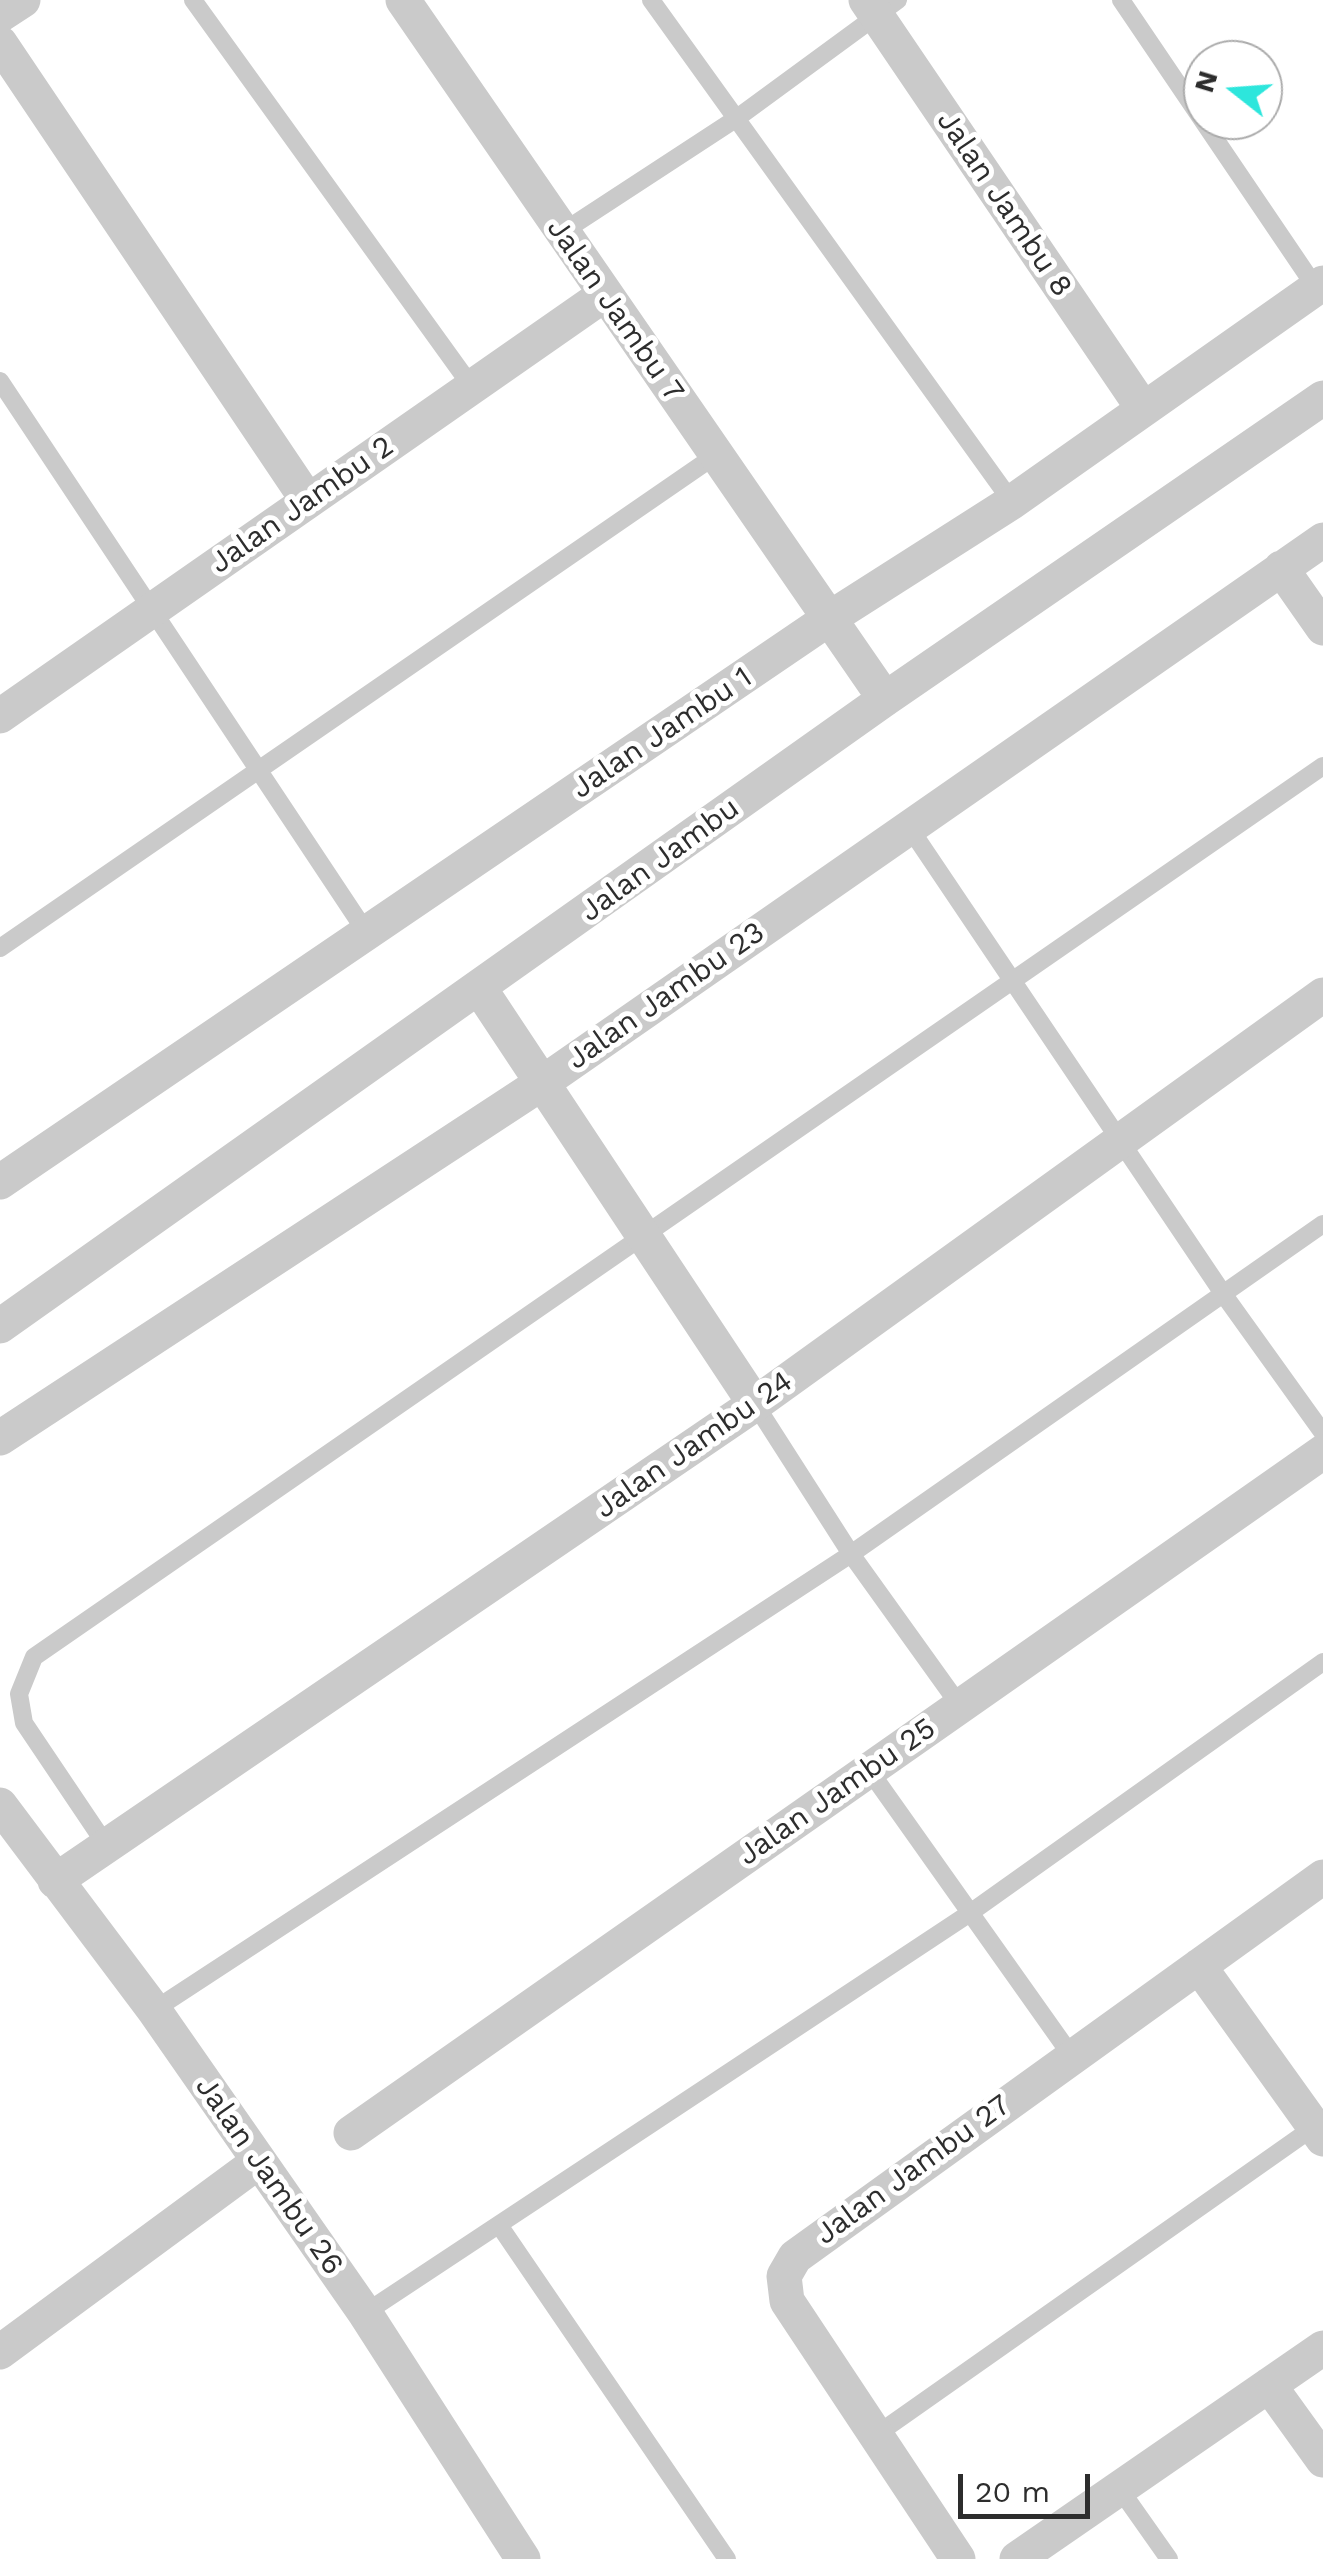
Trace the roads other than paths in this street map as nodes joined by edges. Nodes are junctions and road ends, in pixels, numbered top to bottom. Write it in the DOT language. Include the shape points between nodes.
graph roads {
  1 [pos="23,0"];
  2 [pos="192,0"];
  3 [pos="403,0"];
  4 [pos="651,0"];
  5 [pos="1121,0"];
  6 [pos="880,5"];
  7 [pos="0,14"];
  8 [pos="0,43"];
  9 [pos="737,118"];
  10 [pos="561,233"];
  11 [pos="1319,286"];
  12 [pos="604,295"];
  13 [pos="0,381"];
  14 [pos="472,387"];
  15 [pos="1323,398"];
  16 [pos="1142,407"];
  17 [pos="716,455"];
  18 [pos="308,501"];
  19 [pos="1012,502"];
  20 [pos="1323,540"];
  21 [pos="1282,568"];
  22 [pos="153,609"];
  23 [pos="830,618"];
  24 [pos="1323,628"];
  25 [pos="885,699"];
  26 [pos="1,713"];
  27 [pos="1323,766"];
  28 [pos="260,772"];
  29 [pos="909,827"];
  30 [pos="368,935"];
  31 [pos="0,948"];
  32 [pos="1011,982"];
  33 [pos="480,989"];
  34 [pos="1323,995"];
  35 [pos="542,1083"];
  36 [pos="1122,1138"];
  37 [pos="0,1182"];
  38 [pos="1323,1224"];
  39 [pos="641,1238"];
  40 [pos="1224,1295"];
  41 [pos="0,1326"];
  42 [pos="755,1404"];
  43 [pos="1323,1434"];
  44 [pos="0,1438"];
  45 [pos="1323,1452"];
  46 [pos="851,1554"];
  47 [pos="1323,1662"];
  48 [pos="960,1706"];
  49 [pos="870,1770"];
  50 [pos="0,1804"];
  51 [pos="106,1845"];
  52 [pos="1323,1877"];
  53 [pos="55,1881"];
  54 [pos="970,1912"];
  55 [pos="1200,1966"];
  56 [pos="154,2010"];
  57 [pos="1071,2055"];
  58 [pos="351,2132"];
  59 [pos="1319,2133"];
  60 [pos="258,2162"];
  61 [pos="498,2226"];
  62 [pos="365,2313"];
  63 [pos="1323,2348"];
  64 [pos="0,2352"];
  65 [pos="1269,2385"];
  66 [pos="876,2435"];
  67 [pos="1323,2460"];
  68 [pos="1120,2488"];
  69 [pos="523,2559"];
  70 [pos="728,2559"];
  71 [pos="958,2559"];
  72 [pos="1018,2559"];
  73 [pos="1170,2559"];
  1 -- 7 [label="street"];
  2 -- 14 [label="lane"];
  3 -- 10 [label="street, Jalan Jambu 7"];
  4 -- 9 [label="lane"];
  5 -- 11 [label="lane"];
  6 -- 9 [label="lane"];
  6 -- 16 [label="street, Jalan Jambu 8"];
  8 -- 18 [label="street"];
  9 -- 10 [label="lane"];
  9 -- 19 [label="lane"];
  10 -- 12 [label="street, Jalan Jambu 7"];
  11 -- 16 [label="street, Jalan Jambu 1"];
  12 -- 14 [label="street, Jalan Jambu 2"];
  12 -- 17 [label="street, Jalan Jambu 7"];
  13 -- 22 [label="lane"];
  14 -- 18 [label="street, Jalan Jambu 2"];
  15 -- 25 [label="street, Jalan Jambu"];
  16 -- 19 [label="street, Jalan Jambu 1"];
  17 -- 23 [label="street, Jalan Jambu 7"];
  17 -- 28 [label="lane"];
  18 -- 22 [label="street, Jalan Jambu 2"];
  19 -- 23 [label="street, Jalan Jambu 1"];
  20 -- 21 [label="street, Jalan Jambu 23"];
  21 -- 24 [label="street"];
  21 -- 29 [label="street, Jalan Jambu 23"];
  22 -- 26 [label="street, Jalan Jambu 2"];
  22 -- 28 [label="lane"];
  23 -- 25 [label="street, Jalan Jambu 7"];
  23 -- 30 [label="street, Jalan Jambu 1"];
  25 -- 33 [label="street, Jalan Jambu"];
  27 -- 32 [label="lane"];
  28 -- 30 [label="lane"];
  28 -- 31 [label="lane"];
  29 -- 32 [label="lane"];
  29 -- 35 [label="street, Jalan Jambu 23"];
  30 -- 37 [label="street, Jalan Jambu 1"];
  32 -- 36 [label="lane"];
  32 -- 39 [label="lane"];
  33 -- 35 [label="street"];
  33 -- 41 [label="street, Jalan Jambu"];
  34 -- 36 [label="street, Jalan Jambu 24"];
  35 -- 39 [label="street"];
  35 -- 44 [label="street, Jalan Jambu 23"];
  36 -- 40 [label="lane"];
  36 -- 42 [label="street, Jalan Jambu 24"];
  38 -- 40 [label="lane"];
  39 -- 42 [label="street"];
  39 -- 51 [label="lane" via="34,1657 18,1694 24,1722"];
  40 -- 43 [label="lane"];
  40 -- 46 [label="lane"];
  42 -- 46 [label="lane"];
  42 -- 51 [label="street, Jalan Jambu 24"];
  45 -- 48 [label="street, Jalan Jambu 25"];
  46 -- 48 [label="lane"];
  46 -- 56 [label="lane"];
  47 -- 54 [label="lane"];
  48 -- 49 [label="street, Jalan Jambu 25"];
  49 -- 54 [label="lane"];
  49 -- 58 [label="street, Jalan Jambu 25"];
  50 -- 53 [label="street, Jalan Jambu 26"];
  51 -- 53 [label="street, Jalan Jambu 24"];
  52 -- 55 [label="street, Jalan Jambu 27"];
  53 -- 56 [label="street, Jalan Jambu 26"];
  54 -- 57 [label="lane"];
  54 -- 61 [label="lane"];
  55 -- 57 [label="street, Jalan Jambu 27"];
  55 -- 59 [label="street"];
  56 -- 60 [label="street, Jalan Jambu 26"];
  57 -- 66 [label="street, Jalan Jambu 27" via="795,2258 784,2276 786,2301"];
  59 -- 66 [label="lane"];
  60 -- 62 [label="street, Jalan Jambu 26"];
  60 -- 64 [label="street"];
  61 -- 62 [label="lane"];
  61 -- 70 [label="lane"];
  62 -- 69 [label="street, Jalan Jambu 26"];
  63 -- 65 [label="street"];
  65 -- 67 [label="street"];
  65 -- 68 [label="street"];
  66 -- 71 [label="street, Jalan Jambu 27"];
  68 -- 72 [label="street"];
  68 -- 73 [label="lane"];
}
